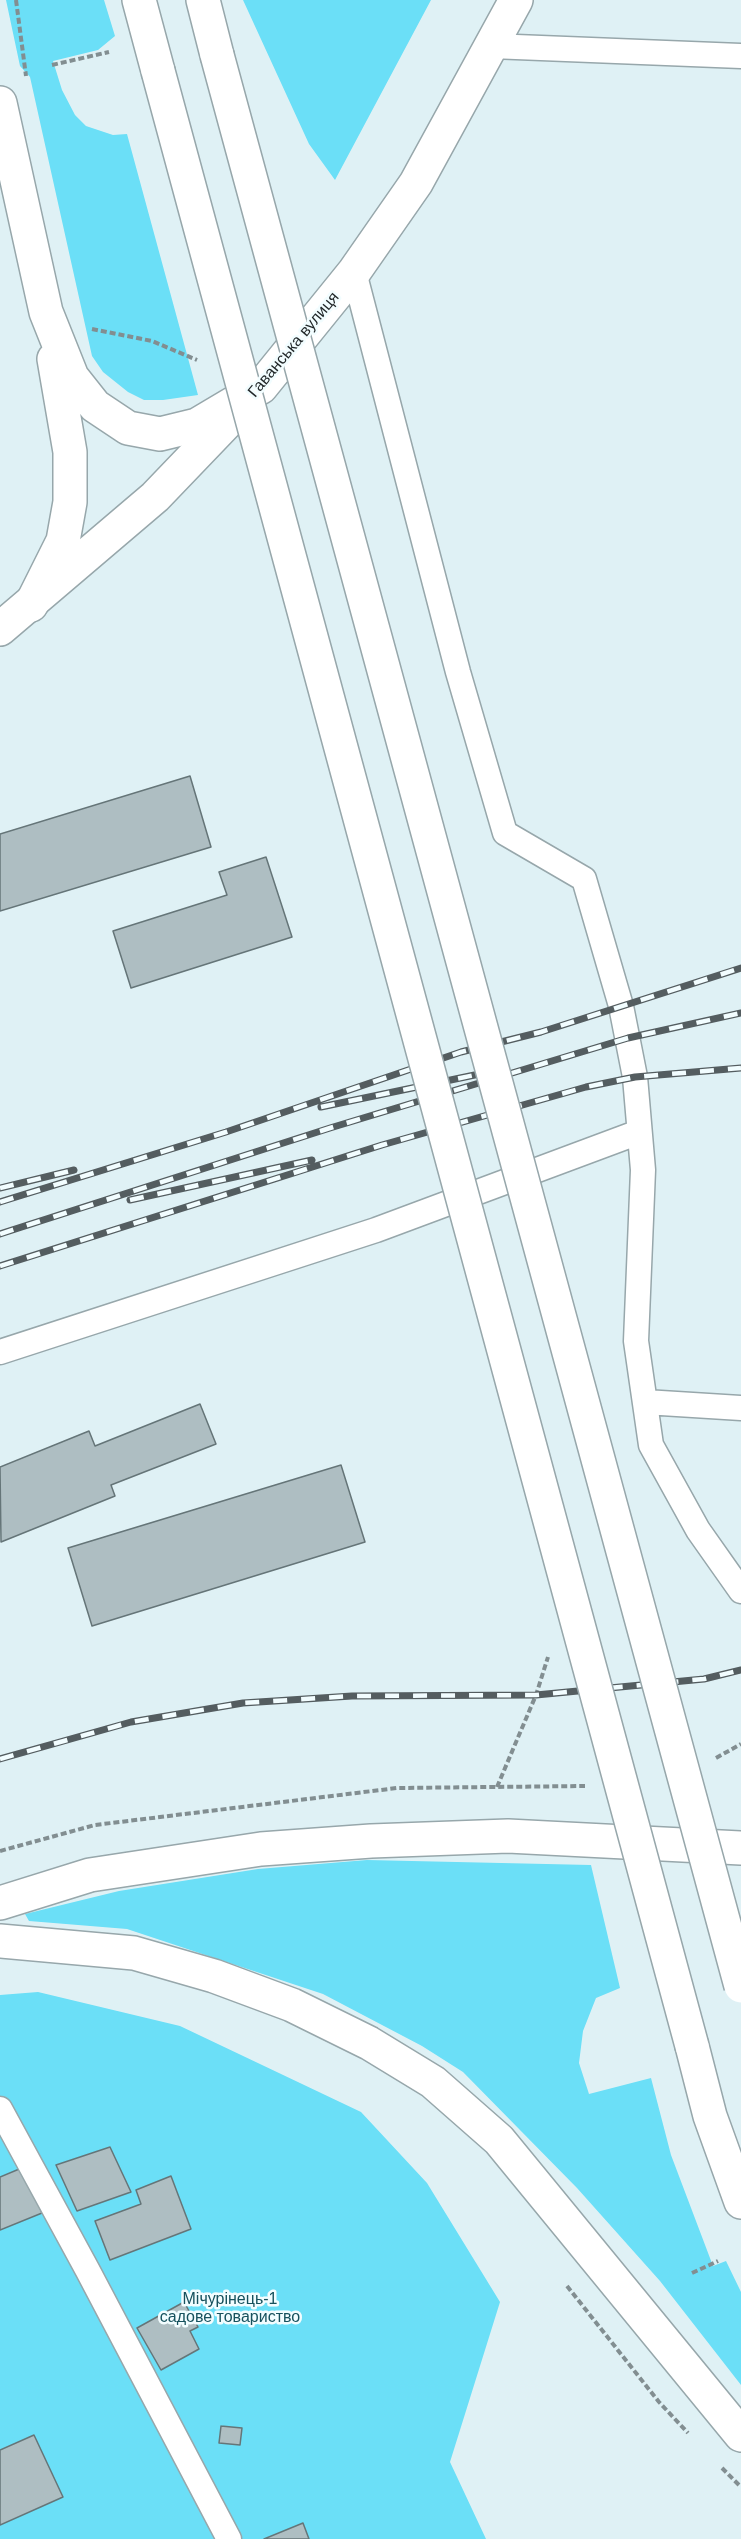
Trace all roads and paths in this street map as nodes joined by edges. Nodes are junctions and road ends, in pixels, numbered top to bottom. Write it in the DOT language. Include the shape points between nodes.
graph roads {
  1 [pos="16,0"];
  2 [pos="139,0"];
  3 [pos="203,0"];
  4 [pos="516,0"];
  5 [pos="491,46"];
  6 [pos="109,52"];
  7 [pos="741,56"];
  8 [pos="52,65"];
  9 [pos="28,83"];
  10 [pos="0,103"];
  11 [pos="354,272"];
  12 [pos="46,312"];
  13 [pos="89,328"];
  14 [pos="202,362"];
  15 [pos="261,387"];
  16 [pos="31,605"];
  17 [pos="0,629"];
  18 [pos="639,1132"];
  19 [pos="0,1352"];
  20 [pos="645,1402"];
  21 [pos="741,1408"];
  22 [pos="741,1591"];
  23 [pos="741,1744"];
  24 [pos="711,1761"];
  25 [pos="595,1786"];
  26 [pos="741,1848"];
  27 [pos="0,1851"];
  28 [pos="0,1903"];
  29 [pos="0,1941"];
  30 [pos="741,1986"];
  31 [pos="0,2109"];
  32 [pos="741,2202"];
  33 [pos="717,2261"];
  34 [pos="692,2273"];
  35 [pos="561,2277"];
  36 [pos="741,2435"];
  37 [pos="692,2437"];
  38 [pos="716,2462"];
  39 [pos="741,2487"];
  40 [pos="229,2539"];
  1 -- 9 [label="path"];
  2 -- 32 [label="main road, bridge" via="710,2116"];
  3 -- 30 [label="main road, bridge"];
  4 -- 5 [label="main road, Гаванська вулиця"];
  5 -- 7 [label="lane"];
  5 -- 11 [label="main road, Гаванська вулиця" via="416,183"];
  6 -- 8 [label="path"];
  10 -- 12 [label="main road"];
  11 -- 15 [label="main road, Гаванська вулиця"];
  11 -- 18 [label="lane" via="458,672 505,833 584,879 628,1038"];
  12 -- 15 [label="main road" via="72,377 95,406 128,428 160,434 197,425"];
  12 -- 16 [label="main road" via="70,452 70,502 63,541"];
  13 -- 14 [label="path" via="152,341"];
  15 -- 16 [label="main road, Гаванська вулиця" via="155,497"];
  16 -- 17 [label="main road, Гаванська вулиця"];
  18 -- 19 [label="lane" via="376,1230"];
  18 -- 20 [label="lane" via="643,1170 636,1341"];
  20 -- 21 [label="lane"];
  20 -- 22 [label="lane" via="651,1445 698,1530"];
  23 -- 24 [label="path"];
  25 -- 27 [label="path" via="397,1788 95,1825"];
  26 -- 28 [label="main road" via="508,1836 372,1841 272,1849 90,1875"];
  29 -- 36 [label="main road" via="134,1953 214,1976 331,2024 433,2082 500,2140"];
  31 -- 40 [label="lane"];
  33 -- 34 [label="path"];
  35 -- 37 [label="path" via="659,2402"];
  38 -- 39 [label="path"];
}
